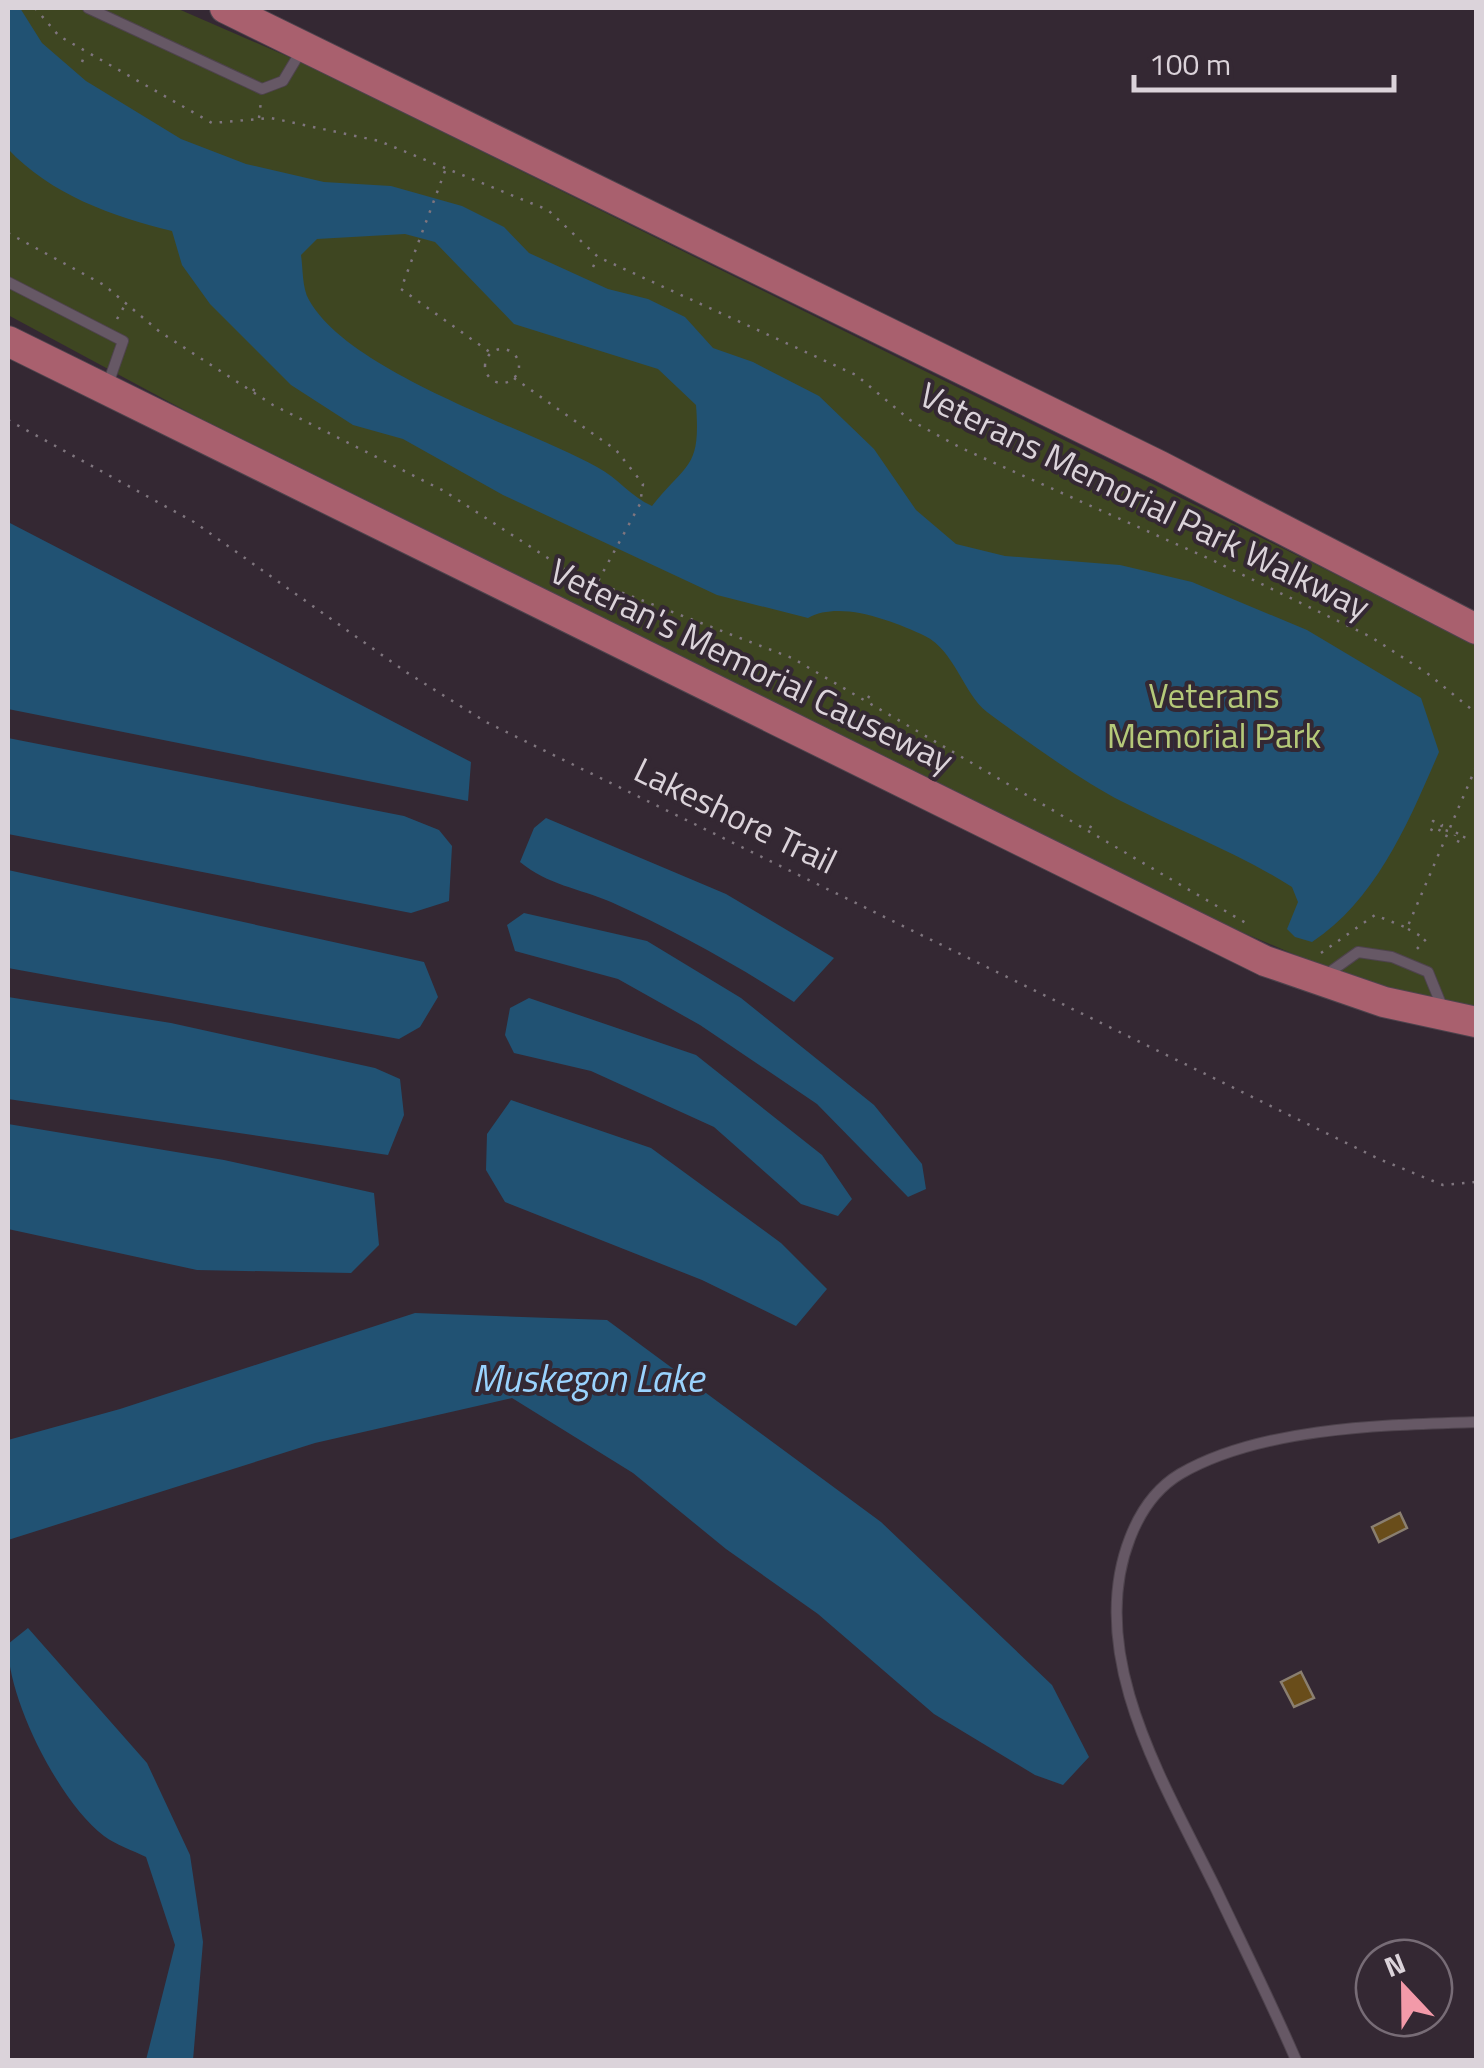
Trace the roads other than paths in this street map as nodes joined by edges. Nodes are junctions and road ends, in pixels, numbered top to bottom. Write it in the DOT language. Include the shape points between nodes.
graph roads {
  1 [pos="88,8"];
  2 [pos="225,8"];
  3 [pos="304,46"];
  4 [pos="8,282"];
  5 [pos="8,341"];
  6 [pos="106,390"];
  7 [pos="1476,629"];
  8 [pos="1318,968"];
  9 [pos="1446,1018"];
  10 [pos="1476,1022"];
  11 [pos="1476,1422"];
  12 [pos="1296,2060"];
  1 -- 3 [label="lane" via="262,90 283,82"];
  2 -- 3 [label="main road"];
  3 -- 7 [label="main road" via="1160,466"];
  4 -- 6 [label="lane" via="123,341"];
  5 -- 6 [label="main road, Veteran's Memorial Causeway"];
  6 -- 8 [label="main road, Veteran's Memorial Causeway" via="1265,961"];
  8 -- 9 [label="main road, Veteran's Memorial Causeway"];
  8 -- 9 [label="lane" via="1358,952 1418,965 1432,976"];
  9 -- 10 [label="main road, Veteran's Memorial Causeway"];
  11 -- 12 [label="lane" via="1318,1434 1206,1462 1157,1493 1139,1516 1122,1560 1120,1655 1138,1720"];
}
